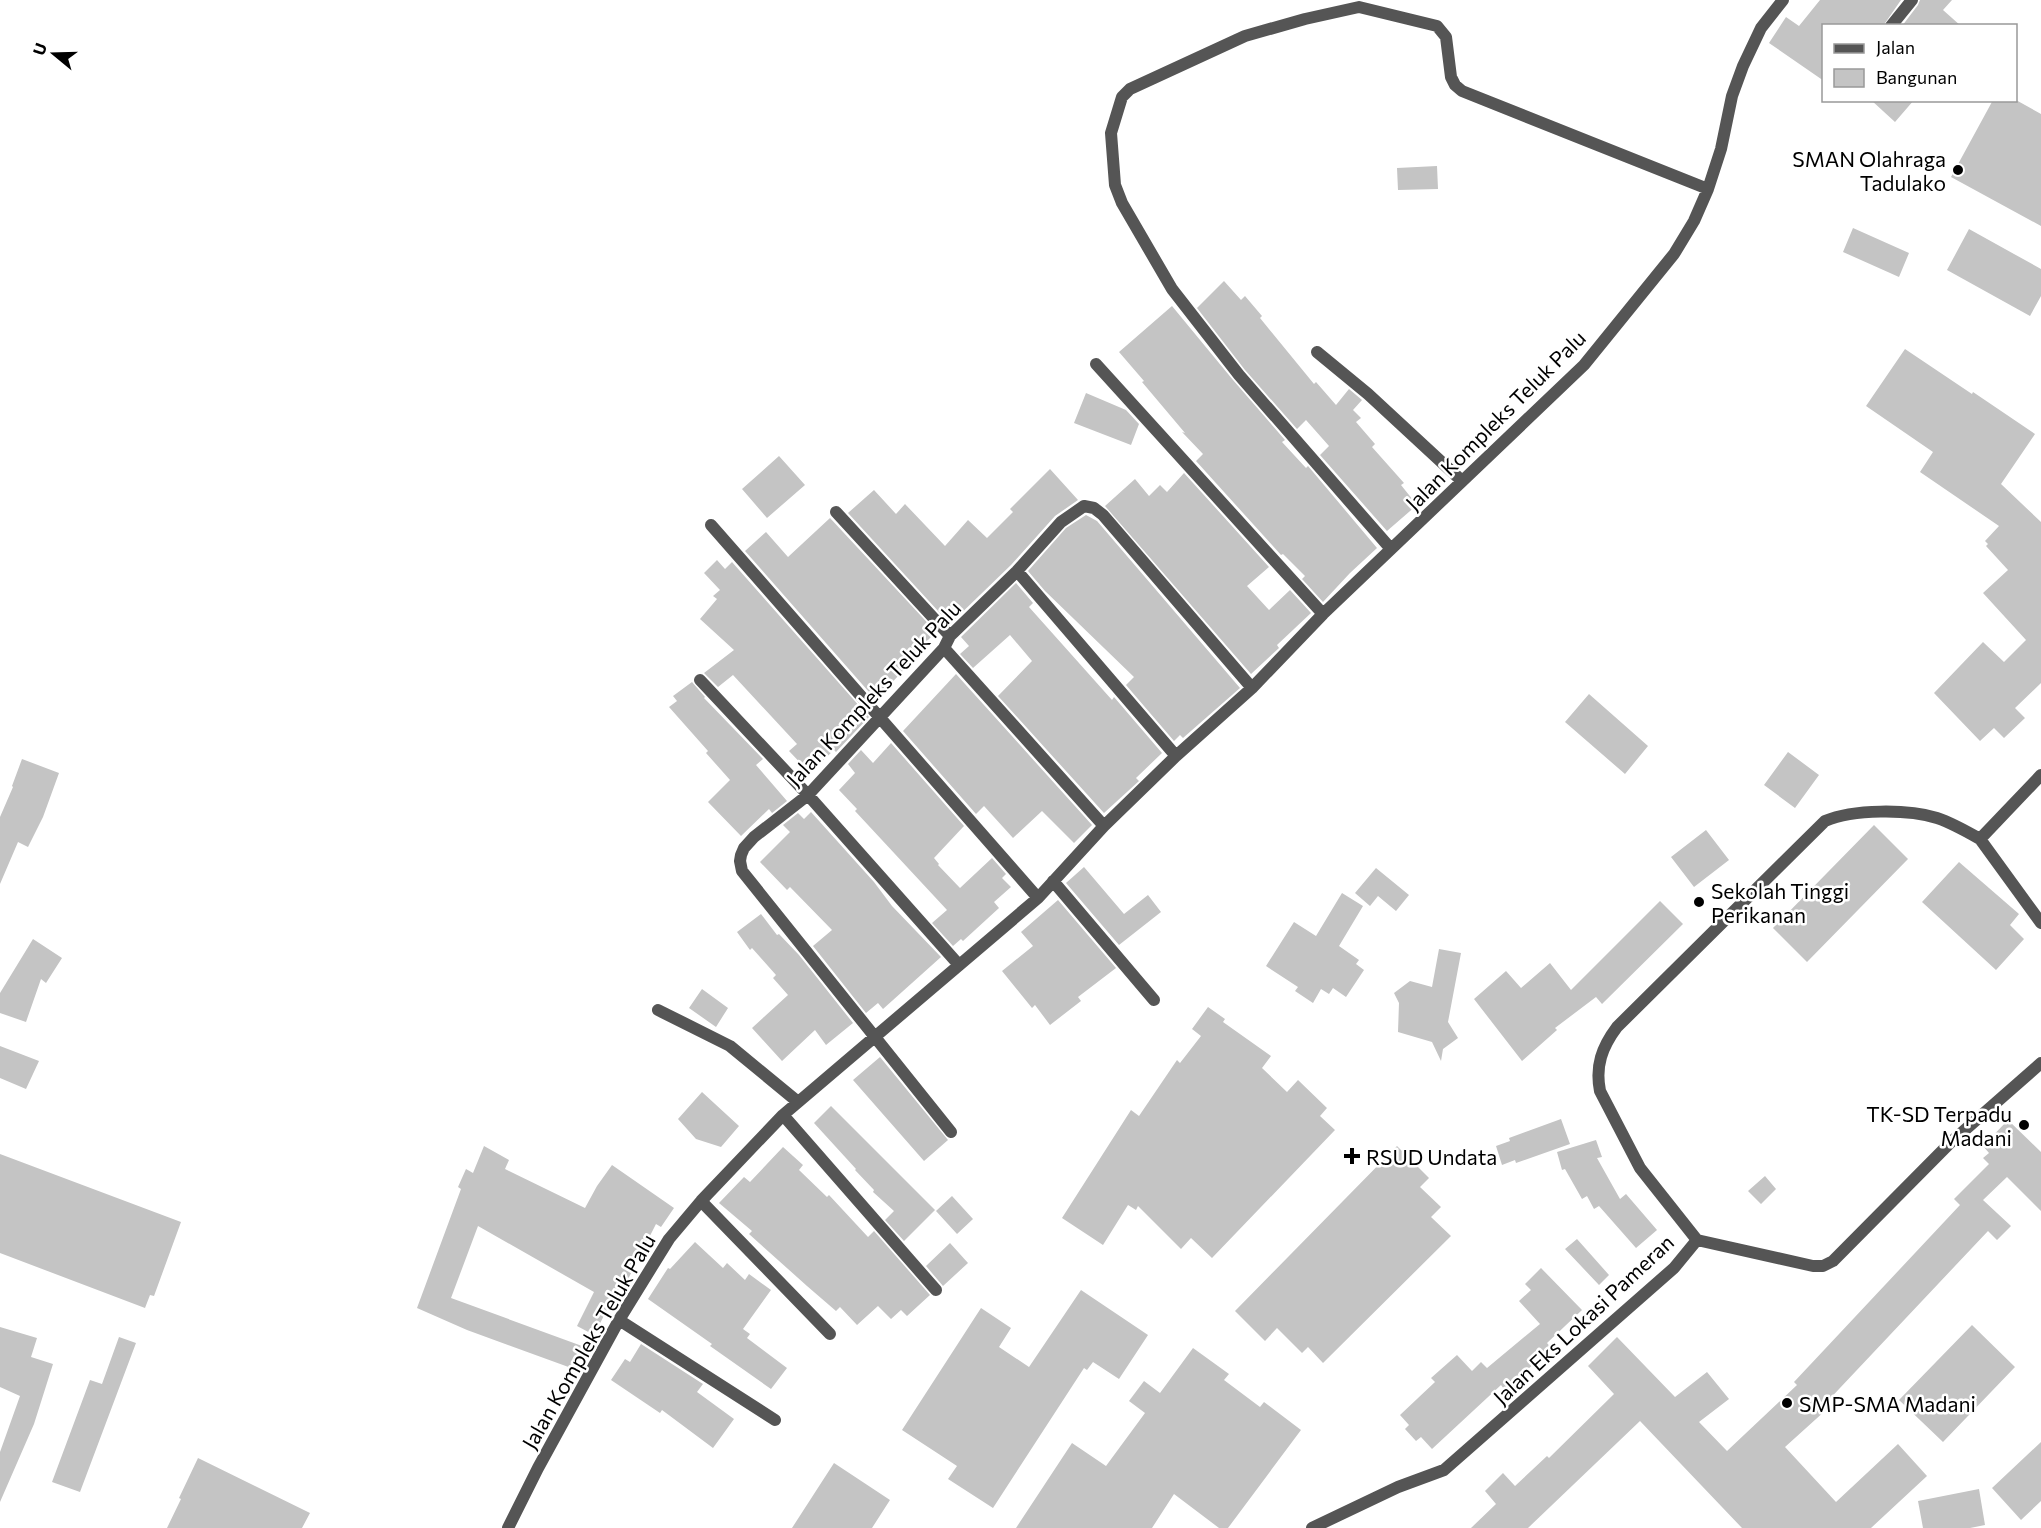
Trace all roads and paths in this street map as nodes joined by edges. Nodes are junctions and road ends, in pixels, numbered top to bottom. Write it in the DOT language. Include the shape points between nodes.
graph roads {
  1 [pos="1783,0"];
  2 [pos="1912,0"];
  3 [pos="1893,24"];
  4 [pos="1708,189"];
  5 [pos="1317,352"];
  6 [pos="1095,364"];
  7 [pos="1462,482"];
  8 [pos="836,512"];
  9 [pos="711,525"];
  10 [pos="1391,549"];
  11 [pos="1017,571"];
  12 [pos="1323,615"];
  13 [pos="950,636"];
  14 [pos="944,648"];
  15 [pos="700,680"];
  16 [pos="1252,688"];
  17 [pos="880,718"];
  18 [pos="1176,756"];
  19 [pos="2041,776"];
  20 [pos="808,795"];
  21 [pos="1104,826"];
  22 [pos="1980,839"];
  23 [pos="1053,881"];
  24 [pos="1038,898"];
  25 [pos="2041,922"];
  26 [pos="958,965"];
  27 [pos="1154,1000"];
  28 [pos="658,1010"];
  29 [pos="874,1036"];
  30 [pos="2041,1063"];
  31 [pos="798,1102"];
  32 [pos="783,1115"];
  33 [pos="951,1132"];
  34 [pos="700,1201"];
  35 [pos="1697,1240"];
  36 [pos="936,1290"];
  37 [pos="619,1320"];
  38 [pos="830,1334"];
  39 [pos="775,1420"];
  40 [pos="508,1528"];
  41 [pos="1312,1528"];
  1 -- 4 [label="street, Jalan Kompleks Teluk Palu" via="1761,28 1743,66"];
  2 -- 3 [label="street"];
  4 -- 7 [label="street, Jalan Kompleks Teluk Palu" via="1674,254 1584,365"];
  4 -- 10 [label="street" via="1462,91 1451,77 1446,37 1437,26 1359,7 1245,36 1130,88 1122,97 1111,133 1115,185 1172,289 1239,375"];
  5 -- 7 [label="street"];
  6 -- 12 [label="street"];
  7 -- 10 [label="street, Jalan Kompleks Teluk Palu"];
  8 -- 13 [label="street"];
  9 -- 17 [label="street"];
  10 -- 12 [label="street, Jalan Kompleks Teluk Palu"];
  11 -- 13 [label="street, Jalan Kompleks Teluk Palu"];
  11 -- 16 [label="street, Jalan Kompleks Teluk Palu" via="1061,522 1084,506 1094,508"];
  11 -- 18 [label="street"];
  12 -- 16 [label="street, Jalan Kompleks Teluk Palu"];
  13 -- 14 [label="street, Jalan Kompleks Teluk Palu"];
  14 -- 17 [label="street, Jalan Kompleks Teluk Palu"];
  14 -- 21 [label="street"];
  15 -- 20 [label="street"];
  16 -- 18 [label="street, Jalan Kompleks Teluk Palu"];
  17 -- 20 [label="street, Jalan Kompleks Teluk Palu"];
  17 -- 24 [label="street"];
  18 -- 21 [label="street, Jalan Kompleks Teluk Palu"];
  19 -- 22 [label="street"];
  20 -- 26 [label="street"];
  20 -- 29 [label="street, Jalan Kompleks Teluk Palu" via="754,837 744,848 740,866"];
  21 -- 23 [label="street, Jalan Kompleks Teluk Palu"];
  22 -- 25 [label="street"];
  22 -- 35 [label="street" via="1936,818 1916,815 1853,813 1825,821 1606,1041 1597,1078 1600,1091 1640,1168"];
  23 -- 24 [label="street, Jalan Kompleks Teluk Palu"];
  23 -- 27 [label="street"];
  24 -- 26 [label="street, Jalan Kompleks Teluk Palu"];
  26 -- 29 [label="street, Jalan Kompleks Teluk Palu"];
  28 -- 31 [label="street" via="730,1046"];
  29 -- 31 [label="street, Jalan Kompleks Teluk Palu"];
  29 -- 33 [label="street"];
  30 -- 35 [label="street, Jalan Eks Lokasi Pameran" via="1950,1143 1833,1261 1813,1266"];
  31 -- 32 [label="street, Jalan Kompleks Teluk Palu"];
  32 -- 34 [label="street, Jalan Kompleks Teluk Palu"];
  32 -- 36 [label="street"];
  34 -- 37 [label="street, Jalan Kompleks Teluk Palu" via="669,1239"];
  34 -- 38 [label="street"];
  35 -- 41 [label="street, Jalan Eks Lokasi Pameran" via="1674,1268 1444,1470"];
  37 -- 39 [label="street"];
  37 -- 40 [label="street, Jalan Kompleks Teluk Palu"];
}
